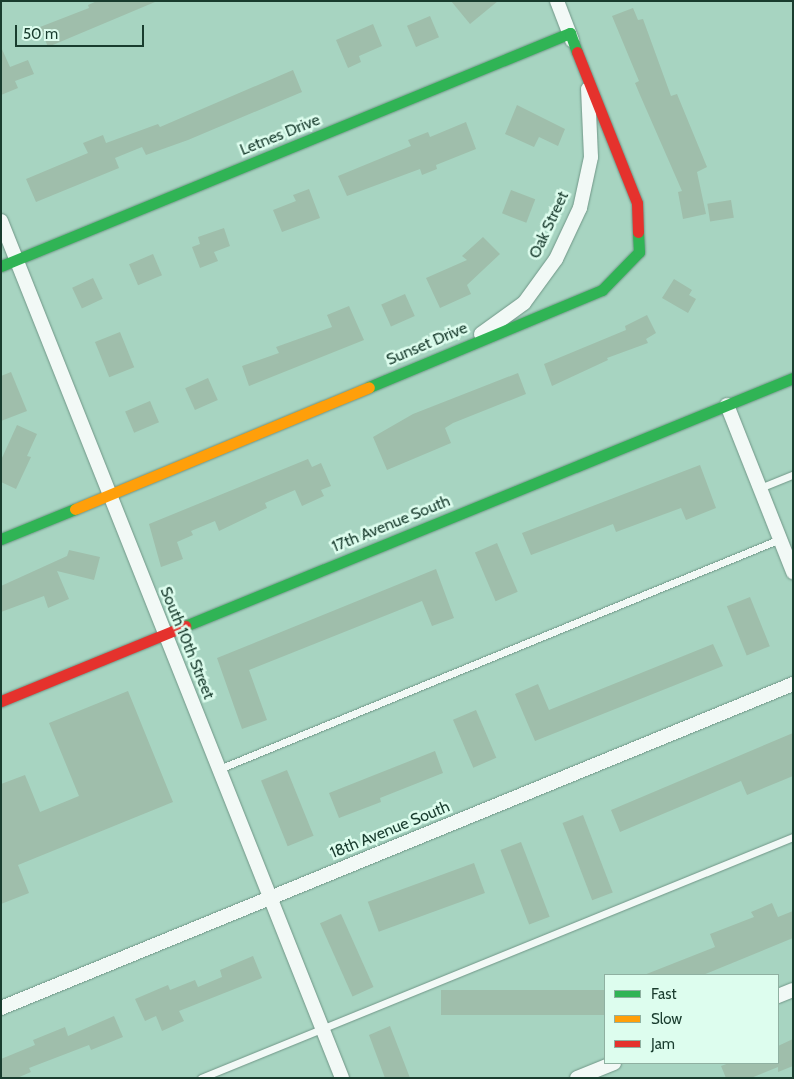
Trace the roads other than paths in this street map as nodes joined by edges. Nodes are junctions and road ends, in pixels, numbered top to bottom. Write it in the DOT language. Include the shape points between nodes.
graph roads {
  1 [pos="557,1"];
  2 [pos="570,33"];
  3 [pos="1,221"];
  4 [pos="17,260"];
  5 [pos="1,266"];
  6 [pos="467,344"];
  7 [pos="793,378"];
  8 [pos="727,405"];
  9 [pos="792,478"];
  10 [pos="760,488"];
  11 [pos="109,495"];
  12 [pos="1,538"];
  13 [pos="780,538"];
  14 [pos="793,572"];
  15 [pos="164,633"];
  16 [pos="793,684"];
  17 [pos="1,701"];
  18 [pos="218,769"];
  19 [pos="793,837"];
  20 [pos="270,898"];
  21 [pos="793,990"];
  22 [pos="779,996"];
  23 [pos="1,1008"];
  24 [pos="322,1028"];
  25 [pos="612,1064"];
  26 [pos="201,1078"];
  27 [pos="342,1078"];
  28 [pos="577,1078"];
  1 -- 2 [label="street, Oak Street"];
  2 -- 4 [label="street, Letnes Drive"];
  2 -- 6 [label="street, Oak Street" via="588,89 591,157 580,208 556,259 524,303"];
  2 -- 6 [label="street, Sunset Drive" via="637,203 639,252 602,290"];
  3 -- 4 [label="street, South 10th Street"];
  4 -- 5 [label="street, Letnes Drive"];
  4 -- 11 [label="street, South 10th Street"];
  6 -- 11 [label="street, Sunset Drive"];
  7 -- 8 [label="street, 17th Avenue South"];
  8 -- 10 [label="street"];
  8 -- 15 [label="street, 17th Avenue South"];
  9 -- 10 [label="lane"];
  10 -- 13 [label="street"];
  11 -- 12 [label="street, Sunset Drive"];
  11 -- 15 [label="street, South 10th Street"];
  13 -- 14 [label="street"];
  13 -- 18 [label="lane"];
  15 -- 17 [label="street, 17th Avenue South"];
  15 -- 18 [label="street, South 10th Street"];
  16 -- 20 [label="street, 18th Avenue South"];
  18 -- 20 [label="street, South 10th Street"];
  19 -- 24 [label="lane"];
  20 -- 23 [label="street, 18th Avenue South"];
  20 -- 24 [label="street, South 10th Street"];
  21 -- 22 [label="street"];
  24 -- 26 [label="lane"];
  24 -- 27 [label="street, South 10th Street"];
  25 -- 28 [label="street"];
}
